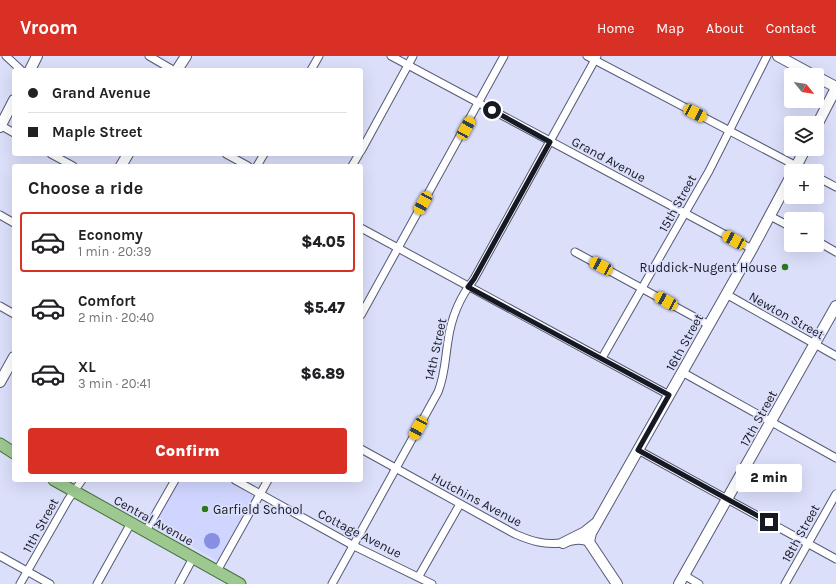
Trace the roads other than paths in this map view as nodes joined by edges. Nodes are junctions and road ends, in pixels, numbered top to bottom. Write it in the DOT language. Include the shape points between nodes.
graph roads {
  1 [pos="6,56"];
  2 [pos="37,56"];
  3 [pos="149,56"];
  4 [pos="186,56"];
  5 [pos="319,56"];
  6 [pos="392,56"];
  7 [pos="413,56"];
  8 [pos="504,56"];
  9 [pos="587,56"];
  10 [pos="767,56"];
  11 [pos="778,56"];
  12 [pos="596,58"];
  13 [pos="408,65"];
  14 [pos="19,68"];
  15 [pos="31,68"];
  16 [pos="170,68"];
  17 [pos="178,68"];
  18 [pos="312,68"];
  19 [pos="801,68"];
  20 [pos="824,81"];
  21 [pos="836,88"];
  22 [pos="480,103"];
  23 [pos="12,104"];
  24 [pos="822,116"];
  25 [pos="0,126"];
  26 [pos="730,131"];
  27 [pos="12,132"];
  28 [pos="364,138"];
  29 [pos="550,142"];
  30 [pos="54,156"];
  31 [pos="230,156"];
  32 [pos="68,164"];
  33 [pos="244,164"];
  34 [pos="788,164"];
  35 [pos="824,181"];
  36 [pos="836,187"];
  37 [pos="784,189"];
  38 [pos="685,213"];
  39 [pos="0,215"];
  40 [pos="770,216"];
  41 [pos="12,222"];
  42 [pos="784,223"];
  43 [pos="363,229"];
  44 [pos="824,245"];
  45 [pos="398,248"];
  46 [pos="752,250"];
  47 [pos="575,252"];
  48 [pos="836,252"];
  49 [pos="468,287"];
  50 [pos="642,288"];
  51 [pos="726,294"];
  52 [pos="0,306"];
  53 [pos="836,306"];
  54 [pos="363,311"];
  55 [pos="12,313"];
  56 [pos="709,325"];
  57 [pos="815,344"];
  58 [pos="836,356"];
  59 [pos="602,358"];
  60 [pos="12,361"];
  61 [pos="682,372"];
  62 [pos="0,382"];
  63 [pos="669,395"];
  64 [pos="771,422"];
  65 [pos="0,444"];
  66 [pos="363,450"];
  67 [pos="638,450"];
  68 [pos="12,452"];
  69 [pos="0,453"];
  70 [pos="836,458"];
  71 [pos="12,459"];
  72 [pos="396,469"];
  73 [pos="58,482"];
  74 [pos="81,482"];
  75 [pos="174,482"];
  76 [pos="239,482"];
  77 [pos="267,482"];
  78 [pos="74,491"];
  79 [pos="260,494"];
  80 [pos="836,494"];
  81 [pos="728,498"];
  82 [pos="460,504"];
  83 [pos="598,522"];
  84 [pos="131,523"];
  85 [pos="146,531"];
  86 [pos="588,542"];
  87 [pos="563,543"];
  88 [pos="808,544"];
  89 [pos="354,546"];
  90 [pos="0,556"];
  91 [pos="193,558"];
  92 [pos="836,559"];
  93 [pos="27,571"];
  94 [pos="217,571"];
  95 [pos="419,576"];
  96 [pos="681,580"];
  97 [pos="20,584"];
  98 [pos="50,584"];
  99 [pos="97,584"];
  100 [pos="178,584"];
  101 [pos="240,584"];
  102 [pos="332,584"];
  103 [pos="432,584"];
  104 [pos="617,584"];
  105 [pos="699,584"];
  106 [pos="786,584"];
  1 -- 14 [label="street"];
  2 -- 15 [label="street"];
  3 -- 16 [label="street"];
  4 -- 17 [label="street"];
  5 -- 18 [label="street"];
  6 -- 13 [label="street, Grand Avenue"];
  7 -- 13 [label="street"];
  8 -- 22 [label="street"];
  9 -- 12 [label="street"];
  10 -- 26 [label="street, 15th Street"];
  11 -- 19 [label="street"];
  12 -- 26 [label="street"];
  12 -- 29 [label="street, 14th Street"];
  13 -- 22 [label="street, Grand Avenue"];
  13 -- 28 [label="street"];
  20 -- 21 [label="street"];
  21 -- 24 [label="street"];
  22 -- 29 [label="street, Grand Avenue"];
  22 -- 45 [label="street"];
  23 -- 25 [label="street"];
  25 -- 27 [label="street"];
  26 -- 34 [label="street"];
  26 -- 38 [label="street, 15th Street"];
  29 -- 38 [label="street, Grand Avenue"];
  29 -- 49 [label="street, 14th Street"];
  30 -- 32 [label="street"];
  31 -- 33 [label="street"];
  35 -- 36 [label="street"];
  37 -- 40 [label="street, 16th Street"];
  38 -- 46 [label="street, Grand Avenue"];
  38 -- 50 [label="street, 15th Street"];
  39 -- 41 [label="street"];
  40 -- 42 [label="street"];
  40 -- 46 [label="street, 16th Street"];
  43 -- 45 [label="street"];
  44 -- 48 [label="street"];
  45 -- 49 [label="street"];
  45 -- 54 [label="street"];
  46 -- 51 [label="street, 16th Street"];
  47 -- 50 [label="street"];
  49 -- 59 [label="street"];
  49 -- 72 [label="street, 14th Street" via="455,311 440,385"];
  50 -- 56 [label="street"];
  50 -- 59 [label="street, 15th Street"];
  51 -- 56 [label="street, 16th Street"];
  51 -- 57 [label="street, Newton Street"];
  52 -- 55 [label="street"];
  53 -- 57 [label="street, 17th Street"];
  56 -- 61 [label="street, 16th Street"];
  57 -- 58 [label="street, Newton Street"];
  57 -- 64 [label="street, 17th Street"];
  59 -- 63 [label="street"];
  60 -- 62 [label="street"];
  61 -- 63 [label="street, 16th Street"];
  61 -- 64 [label="street"];
  63 -- 67 [label="street, 16th Street"];
  64 -- 70 [label="street"];
  64 -- 81 [label="street, 17th Street"];
  65 -- 68 [label="main road"];
  66 -- 72 [label="street, Hutchins Avenue"];
  67 -- 81 [label="street"];
  67 -- 83 [label="street, 16th Street"];
  69 -- 71 [label="main road"];
  72 -- 82 [label="street, Hutchins Avenue"];
  72 -- 89 [label="street, 14th Street"];
  73 -- 78 [label="main road, Central Avenue"];
  74 -- 78 [label="street, 11th Street"];
  75 -- 85 [label="street"];
  76 -- 79 [label="street, Cottage Avenue"];
  77 -- 79 [label="street"];
  78 -- 84 [label="main road, Central Avenue"];
  78 -- 93 [label="street, 11th Street"];
  79 -- 89 [label="street, Cottage Avenue"];
  79 -- 94 [label="street"];
  80 -- 88 [label="street, 18th Street"];
  81 -- 88 [label="street"];
  81 -- 96 [label="street, 17th Street"];
  82 -- 87 [label="street, Hutchins Avenue" via="530,541 545,544"];
  82 -- 95 [label="street"];
  83 -- 86 [label="street, 16th Street"];
  83 -- 87 [label="street"];
  84 -- 85 [label="main road, Central Avenue"];
  84 -- 99 [label="street"];
  85 -- 91 [label="main road, Central Avenue"];
  86 -- 87 [label="street, Hutchins Avenue" via="579,539"];
  86 -- 104 [label="street"];
  88 -- 92 [label="street"];
  88 -- 106 [label="street, 18th Street"];
  89 -- 95 [label="street, Cottage Avenue"];
  89 -- 102 [label="street, 14th Street"];
  90 -- 93 [label="street"];
  91 -- 94 [label="main road, Central Avenue"];
  91 -- 100 [label="street"];
  93 -- 97 [label="street, 11th Street"];
  93 -- 98 [label="street"];
  94 -- 101 [label="main road, Central Avenue"];
  95 -- 103 [label="street, Cottage Avenue"];
  96 -- 105 [label="street"];
}
